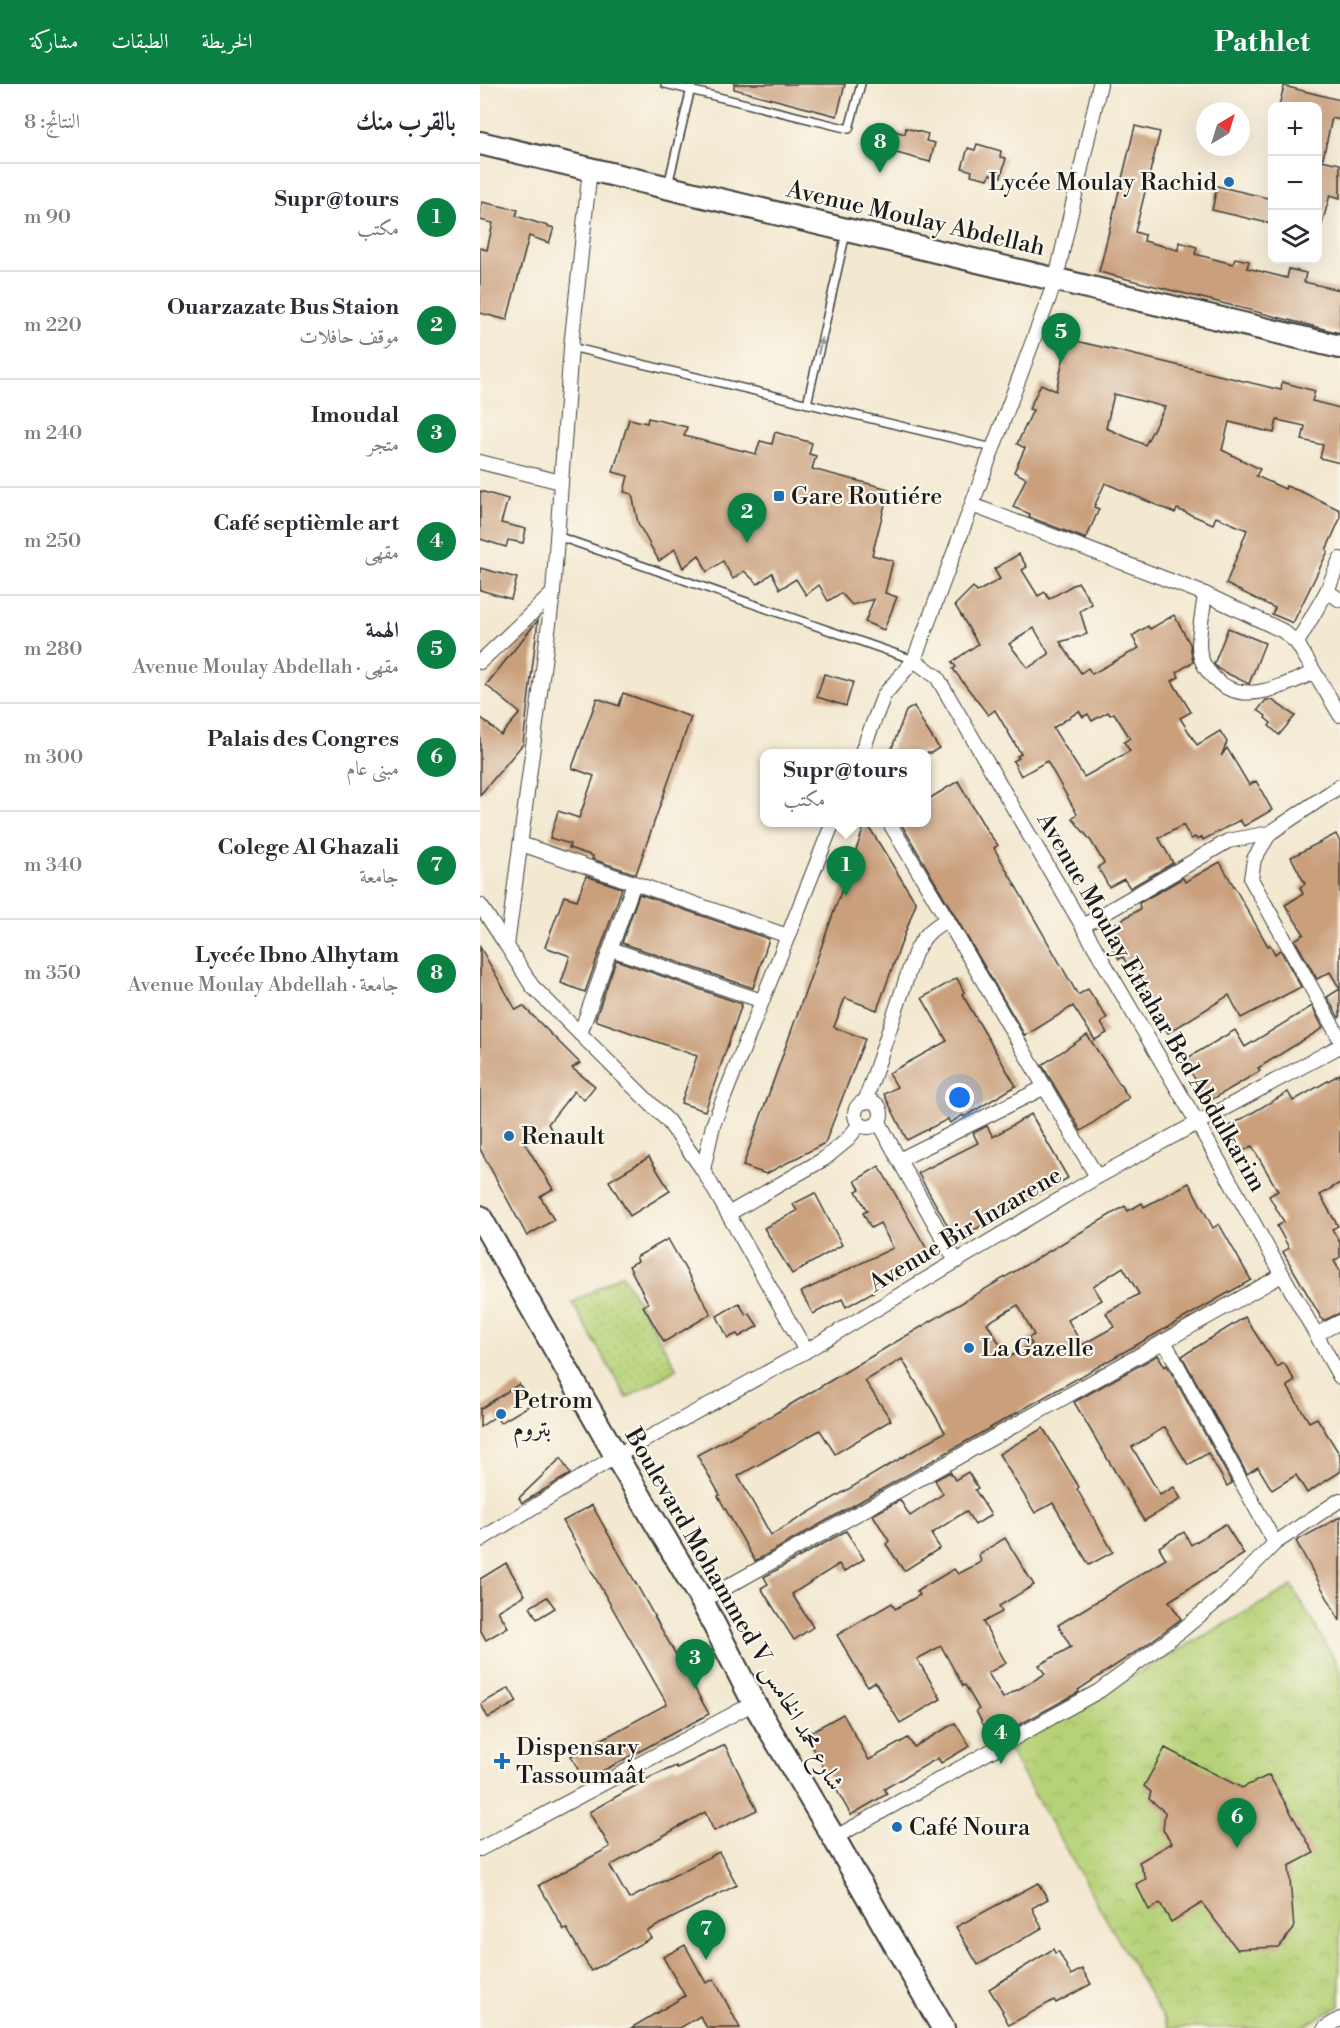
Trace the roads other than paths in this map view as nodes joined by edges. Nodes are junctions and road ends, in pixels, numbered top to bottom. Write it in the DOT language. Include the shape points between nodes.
graph roads {
  1 [pos="665,84"];
  2 [pos="861,84"];
  3 [pos="1100,84"];
  4 [pos="691,87"];
  5 [pos="480,143"];
  6 [pos="590,169"];
  7 [pos="667,187"];
  8 [pos="847,230"];
  9 [pos="1056,279"];
  10 [pos="1340,346"];
  11 [pos="571,347"];
  12 [pos="807,404"];
  13 [pos="993,447"];
  14 [pos="480,462"];
  15 [pos="561,482"];
  16 [pos="972,505"];
  17 [pos="557,536"];
  18 [pos="1340,559"];
  19 [pos="1327,591"];
  20 [pos="553,593"];
  21 [pos="1205,594"];
  22 [pos="1340,600"];
  23 [pos="1297,643"];
  24 [pos="914,660"];
  25 [pos="480,663"];
  26 [pos="1313,673"];
  27 [pos="1340,715"];
  28 [pos="863,749"];
  29 [pos="1340,786"];
  30 [pos="831,827"];
  31 [pos="892,827"];
  32 [pos="1270,833"];
  33 [pos="521,844"];
  34 [pos="634,883"];
  35 [pos="480,905"];
  36 [pos="947,919"];
  37 [pos="1083,926"];
  38 [pos="788,936"];
  39 [pos="507,946"];
  40 [pos="611,949"];
  41 [pos="762,1001"];
  42 [pos="580,1034"];
  43 [pos="1340,1039"];
  44 [pos="1340,1046"];
  45 [pos="1045,1087"];
  46 [pos="865,1101"];
  47 [pos="879,1122"];
  48 [pos="860,1124"];
  49 [pos="1198,1124"];
  50 [pos="899,1160"];
  51 [pos="703,1170"];
  52 [pos="1097,1177"];
  53 [pos="728,1214"];
  54 [pos="480,1217"];
  55 [pos="956,1261"];
  56 [pos="1282,1275"];
  57 [pos="1340,1322"];
  58 [pos="1317,1334"];
  59 [pos="1164,1341"];
  60 [pos="806,1351"];
  61 [pos="1340,1377"];
  62 [pos="616,1456"];
  63 [pos="1340,1500"];
  64 [pos="480,1540"];
  65 [pos="1275,1543"];
  66 [pos="702,1601"];
  67 [pos="754,1703"];
  68 [pos="834,1838"];
  69 [pos="480,1849"];
  70 [pos="1340,2019"];
  71 [pos="943,2028"];
  72 [pos="1325,2028"];
  1 -- 4 [label="lane"];
  2 -- 4 [label="lane" via="849,129"];
  3 -- 9 [label="street"];
  4 -- 7 [label="lane"];
  5 -- 6 [label="main road, Avenue Moulay Abdellah"];
  6 -- 7 [label="main road, Avenue Moulay Abdellah"];
  6 -- 11 [label="street"];
  7 -- 8 [label="main road, Avenue Moulay Abdellah"];
  8 -- 9 [label="main road, Avenue Moulay Abdellah"];
  12 -- 8 [label="lane, one-way"];
  9 -- 10 [label="main road, Avenue Moulay Abdellah"];
  9 -- 13 [label="street"];
  11 -- 12 [label="lane"];
  11 -- 15 [label="street"];
  12 -- 13 [label="lane"];
  13 -- 16 [label="street"];
  14 -- 15 [label="street"];
  15 -- 17 [label="street"];
  16 -- 21 [label="street"];
  16 -- 24 [label="street"];
  17 -- 20 [label="street"];
  17 -- 24 [label="lane"];
  18 -- 19 [label="street"];
  19 -- 22 [label="street"];
  19 -- 23 [label="street"];
  20 -- 25 [label="street"];
  20 -- 33 [label="street"];
  21 -- 23 [label="street" via="1269,623"];
  21 -- 26 [label="street" via="1199,646 1204,668 1216,681 1235,691 1261,692"];
  23 -- 26 [label="street"];
  24 -- 28 [label="street" via="884,695"];
  24 -- 37 [label="street, Avenue Moulay Ettahar Bed Abdulkarim" via="937,677"];
  26 -- 27 [label="street"];
  29 -- 32 [label="street"];
  30 -- 38 [label="street"];
  31 -- 36 [label="street"];
  32 -- 37 [label="street" via="1228,841"];
  32 -- 43 [label="street" via="1254,859 1251,879"];
  33 -- 34 [label="street"];
  33 -- 39 [label="street"];
  34 -- 38 [label="street"];
  34 -- 40 [label="street"];
  35 -- 39 [label="street"];
  36 -- 45 [label="street"];
  36 -- 46 [label="street" via="922,938 915,953"];
  37 -- 49 [label="street, Avenue Moulay Ettahar Bed Abdulkarim"];
  38 -- 41 [label="street"];
  39 -- 42 [label="street" via="532,986"];
  40 -- 41 [label="street"];
  40 -- 42 [label="street"];
  41 -- 51 [label="street" via="713,1125"];
  42 -- 51 [label="street" via="668,1121"];
  44 -- 49 [label="street, Avenue Bir Inzarene"];
  45 -- 50 [label="street"];
  45 -- 52 [label="street"];
  46 -- 47 [label="street" via="880,1109"];
  46 -- 48 [label="street" via="856,1108"];
  47 -- 48 [label="street" via="870,1127"];
  47 -- 50 [label="street"];
  48 -- 53 [label="street" via="824,1159"];
  49 -- 52 [label="street, Avenue Bir Inzarene"];
  49 -- 56 [label="street, Avenue Moulay Ettahar Bed Abdulkarim"];
  50 -- 55 [label="street"];
  51 -- 53 [label="street"];
  52 -- 55 [label="street, Avenue Bir Inzarene"];
  53 -- 60 [label="street"];
  54 -- 62 [label="main road, Boulevard Mohammed V شارع محمد الخامس"];
  55 -- 60 [label="street, Avenue Bir Inzarene"];
  56 -- 58 [label="street, Avenue Moulay Ettahar Bed Abdulkarim"];
  56 -- 59 [label="street"];
  57 -- 58 [label="street"];
  58 -- 61 [label="street, Avenue Moulay Ettahar Bed Abdulkarim"];
  59 -- 65 [label="street"];
  59 -- 66 [label="street"];
  60 -- 62 [label="street, Avenue Bir Inzarene"];
  62 -- 64 [label="street, Avenue Bir Inzarene"];
  62 -- 66 [label="main road, Boulevard Mohammed V شارع محمد الخامس"];
  63 -- 65 [label="street"];
  65 -- 68 [label="street" via="1223,1596 1099,1691"];
  66 -- 67 [label="main road, Boulevard Mohammed V شارع محمد الخامس"];
  67 -- 68 [label="main road, Boulevard Mohammed V شارع محمد الخامس"];
  67 -- 69 [label="street"];
  68 -- 71 [label="main road, Boulevard Mohammed V شارع محمد الخامس"];
  70 -- 72 [label="street"];
}
